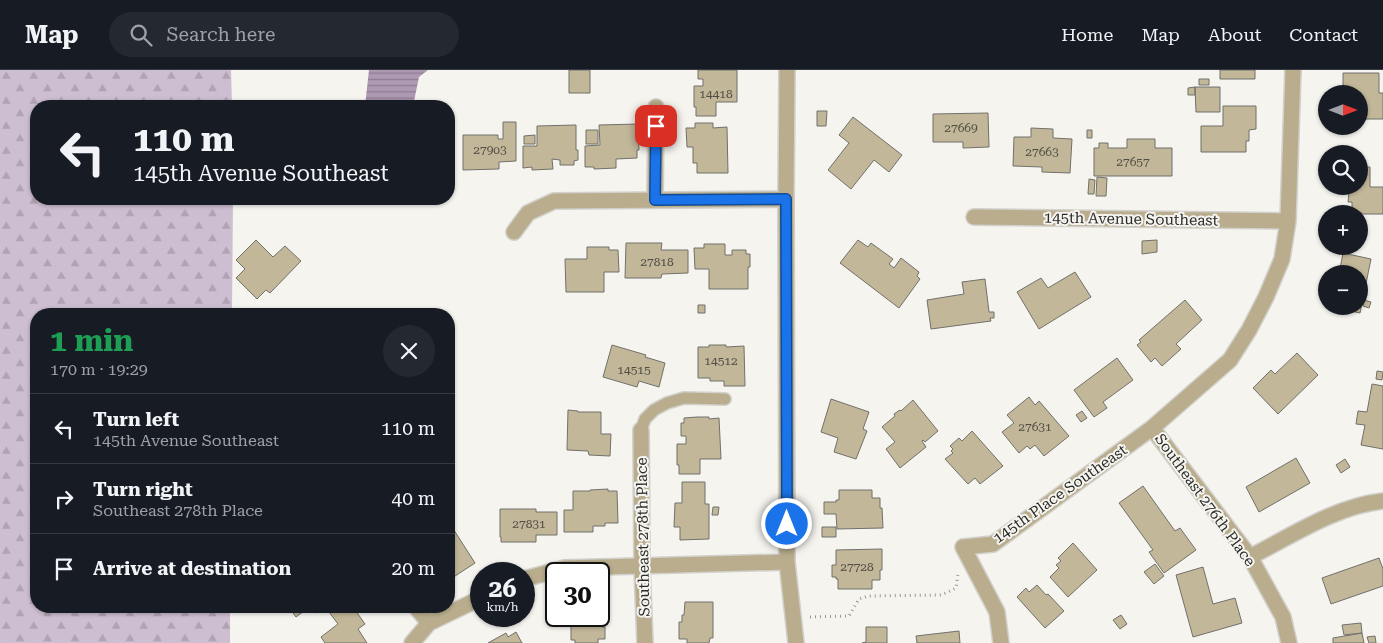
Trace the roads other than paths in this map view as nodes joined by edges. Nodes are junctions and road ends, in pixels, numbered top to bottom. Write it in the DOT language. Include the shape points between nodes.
graph roads {
  1 [pos="787,70"];
  2 [pos="1293,70"];
  3 [pos="656,107"];
  4 [pos="786,199"];
  5 [pos="655,200"];
  6 [pos="974,217"];
  7 [pos="1288,221"];
  8 [pos="514,232"];
  9 [pos="724,399"];
  10 [pos="1152,428"];
  11 [pos="641,430"];
  12 [pos="1383,501"];
  13 [pos="1250,557"];
  14 [pos="787,562"];
  15 [pos="642,566"];
  16 [pos="535,576"];
  17 [pos="470,603"];
  18 [pos="455,610"];
  19 [pos="421,613"];
  20 [pos="450,613"];
  21 [pos="429,623"];
  22 [pos="412,643"];
  23 [pos="645,643"];
  24 [pos="796,643"];
  25 [pos="1001,643"];
  26 [pos="1289,643"];
  1 -- 4 [label="street"];
  2 -- 7 [label="street, Southeast 276th Place"];
  3 -- 5 [label="street"];
  4 -- 5 [label="street"];
  4 -- 14 [label="street"];
  5 -- 8 [label="street" via="554,201 528,213"];
  6 -- 7 [label="street, 145th Avenue Southeast"];
  7 -- 10 [label="street, Southeast 276th Place" via="1282,259 1266,297 1230,360"];
  9 -- 11 [label="lane" via="684,398 667,403 645,419"];
  10 -- 13 [label="street, Southeast 276th Place"];
  10 -- 25 [label="street, 145th Place Southeast" via="993,544 963,547 997,612"];
  11 -- 15 [label="street, Southeast 278th Place"];
  12 -- 13 [label="street" via="1338,511"];
  13 -- 26 [label="street, Southeast 276th Place" via="1283,617"];
  14 -- 15 [label="street"];
  14 -- 24 [label="street"];
  15 -- 16 [label="street" via="565,568"];
  15 -- 23 [label="street, Southeast 278th Place"];
  17 -- 18 [label="street"];
  19 -- 21 [label="street"];
  20 -- 21 [label="street"];
  21 -- 22 [label="street"];
}
